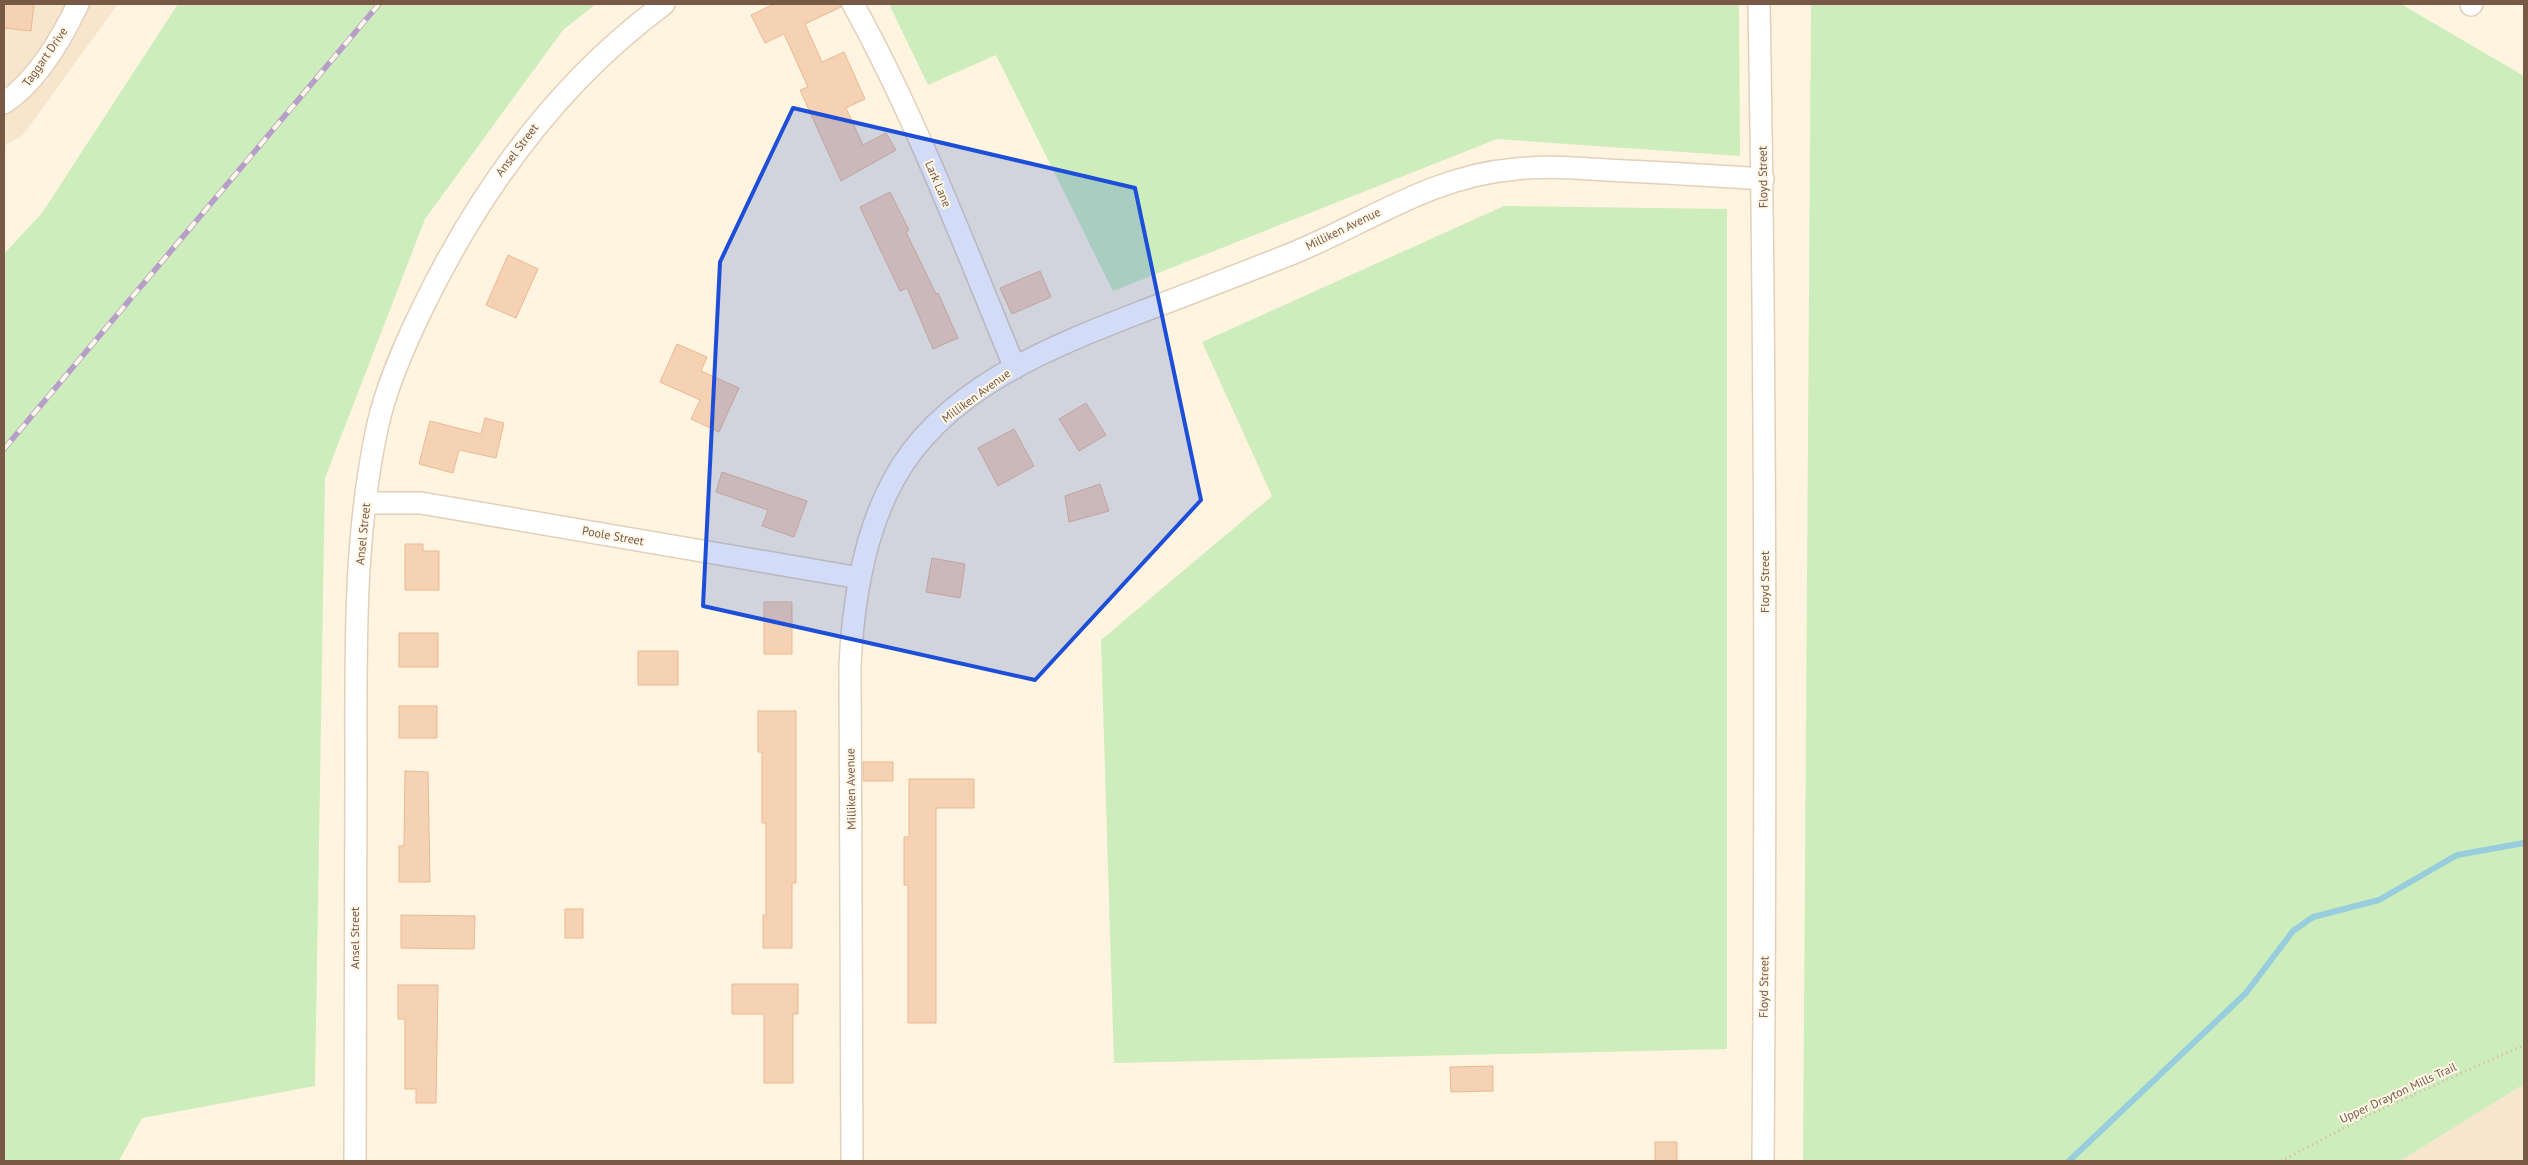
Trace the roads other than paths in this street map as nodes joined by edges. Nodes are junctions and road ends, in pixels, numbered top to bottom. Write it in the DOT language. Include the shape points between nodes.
graph roads {
  1 [pos="78,4"];
  2 [pos="664,4"];
  3 [pos="853,4"];
  4 [pos="1759,4"];
  5 [pos="4,103"];
  6 [pos="1763,179"];
  7 [pos="1015,368"];
  8 [pos="366,503"];
  9 [pos="860,578"];
  10 [pos="355,1161"];
  11 [pos="852,1161"];
  12 [pos="1763,1161"];
  1 -- 5 [label="street, Taggart Drive" via="65,31 20,92"];
  2 -- 8 [label="street, Ansel Street" via="589,66 544,115 502,168 466,225 408,338 392,380 378,423"];
  3 -- 7 [label="street, Lark Lane" via="935,174"];
  4 -- 6 [label="street, Floyd Street"];
  6 -- 7 [label="street, Milliken Avenue" via="1566,167 1515,169 1464,178 1415,194 1295,252 1093,331"];
  6 -- 12 [label="street, Floyd Street" via="1766,839"];
  7 -- 9 [label="street, Milliken Avenue" via="948,414 922,441 894,479 871,536"];
  8 -- 9 [label="street, Poole Street" via="421,503"];
  8 -- 10 [label="street, Ansel Street" via="356,599"];
  9 -- 11 [label="street, Milliken Avenue" via="850,665"];
}
